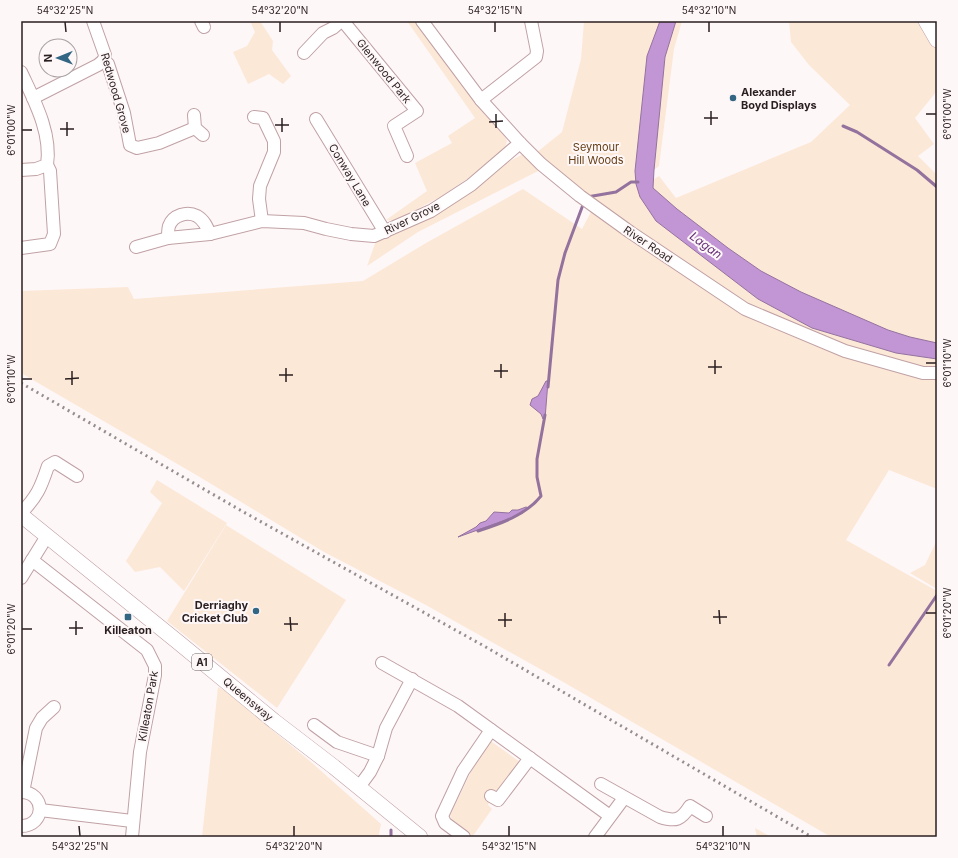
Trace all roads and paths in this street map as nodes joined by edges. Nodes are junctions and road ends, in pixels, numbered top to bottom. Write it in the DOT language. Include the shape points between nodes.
graph roads {
  1 [pos="93,21"];
  2 [pos="342,21"];
  3 [pos="422,21"];
  4 [pos="531,21"];
  5 [pos="926,21"];
  6 [pos="937,40"];
  7 [pos="304,53"];
  8 [pos="104,60"];
  9 [pos="21,72"];
  10 [pos="33,98"];
  11 [pos="481,100"];
  12 [pos="254,117"];
  13 [pos="316,119"];
  14 [pos="197,126"];
  15 [pos="520,143"];
  16 [pos="407,156"];
  17 [pos="47,165"];
  18 [pos="21,170"];
  19 [pos="262,221"];
  20 [pos="385,232"];
  21 [pos="210,234"];
  22 [pos="168,238"];
  23 [pos="136,247"];
  24 [pos="21,248"];
  25 [pos="937,373"];
  26 [pos="78,476"];
  27 [pos="21,514"];
  28 [pos="47,536"];
  29 [pos="32,560"];
  30 [pos="21,578"];
  31 [pos="382,663"];
  32 [pos="412,679"];
  33 [pos="54,707"];
  34 [pos="314,725"];
  35 [pos="491,730"];
  36 [pos="378,756"];
  37 [pos="530,758"];
  38 [pos="601,784"];
  39 [pos="359,787"];
  40 [pos="22,792"];
  41 [pos="491,796"];
  42 [pos="624,798"];
  43 [pos="40,810"];
  44 [pos="610,816"];
  45 [pos="706,816"];
  46 [pos="132,822"];
  47 [pos="25,830"];
  48 [pos="132,837"];
  49 [pos="420,837"];
  50 [pos="464,837"];
  51 [pos="595,837"];
  1 -- 8 [label="street, Redwood Grove" via="105,55"];
  2 -- 7 [label="street" via="323,33"];
  2 -- 16 [label="street, Glenwood Park" via="417,111 394,126"];
  3 -- 11 [label="street, River Road"];
  4 -- 11 [label="street" via="536,56"];
  5 -- 6 [label="main road"];
  8 -- 10 [label="street"];
  8 -- 14 [label="street, Redwood Grove" via="108,64 124,113 130,144 137,148 159,143"];
  9 -- 10 [label="street"];
  10 -- 17 [label="street" via="44,130"];
  11 -- 15 [label="street, River Road"];
  12 -- 19 [label="street" via="264,118 274,141 274,152 260,186"];
  13 -- 20 [label="street, Conway Lane"];
  15 -- 20 [label="street, River Grove" via="472,185 431,211"];
  15 -- 25 [label="street, River Road" via="541,164 630,232 745,309 845,351 923,373"];
  17 -- 18 [label="street"];
  17 -- 24 [label="street" via="50,171 54,234 50,244"];
  19 -- 20 [label="street, River Grove" via="304,223 351,234 374,236"];
  19 -- 21 [label="street, River Grove"];
  21 -- 22 [label="street, River Grove"];
  21 -- 22 [label="street" via="196,216 183,214 177,216 169,225"];
  22 -- 23 [label="street, River Grove"];
  26 -- 27 [label="street" via="55,462 48,466 40,489"];
  27 -- 28 [label="main road, Queensway / A1"];
  28 -- 29 [label="street"];
  28 -- 39 [label="main road, Queensway / A1"];
  29 -- 30 [label="street"];
  29 -- 46 [label="street, Killeaton Park" via="147,650 155,666 140,752"];
  31 -- 32 [label="street"];
  32 -- 35 [label="street" via="458,706"];
  32 -- 36 [label="street" via="386,728"];
  33 -- 40 [label="street" via="36,728"];
  34 -- 36 [label="street" via="337,742"];
  35 -- 37 [label="street"];
  35 -- 50 [label="street" via="463,771 442,816 445,823"];
  36 -- 39 [label="street"];
  37 -- 41 [label="street" via="498,800"];
  37 -- 44 [label="street"];
  38 -- 42 [label="street"];
  39 -- 49 [label="main road, Queensway / A1"];
  40 -- 43 [label="street" via="33,795"];
  42 -- 44 [label="street"];
  42 -- 45 [label="street" via="670,821 685,814 690,806"];
  43 -- 46 [label="street"];
  43 -- 47 [label="street" via="34,822"];
  44 -- 51 [label="street"];
  46 -- 48 [label="street, Killeaton Park"];
}
